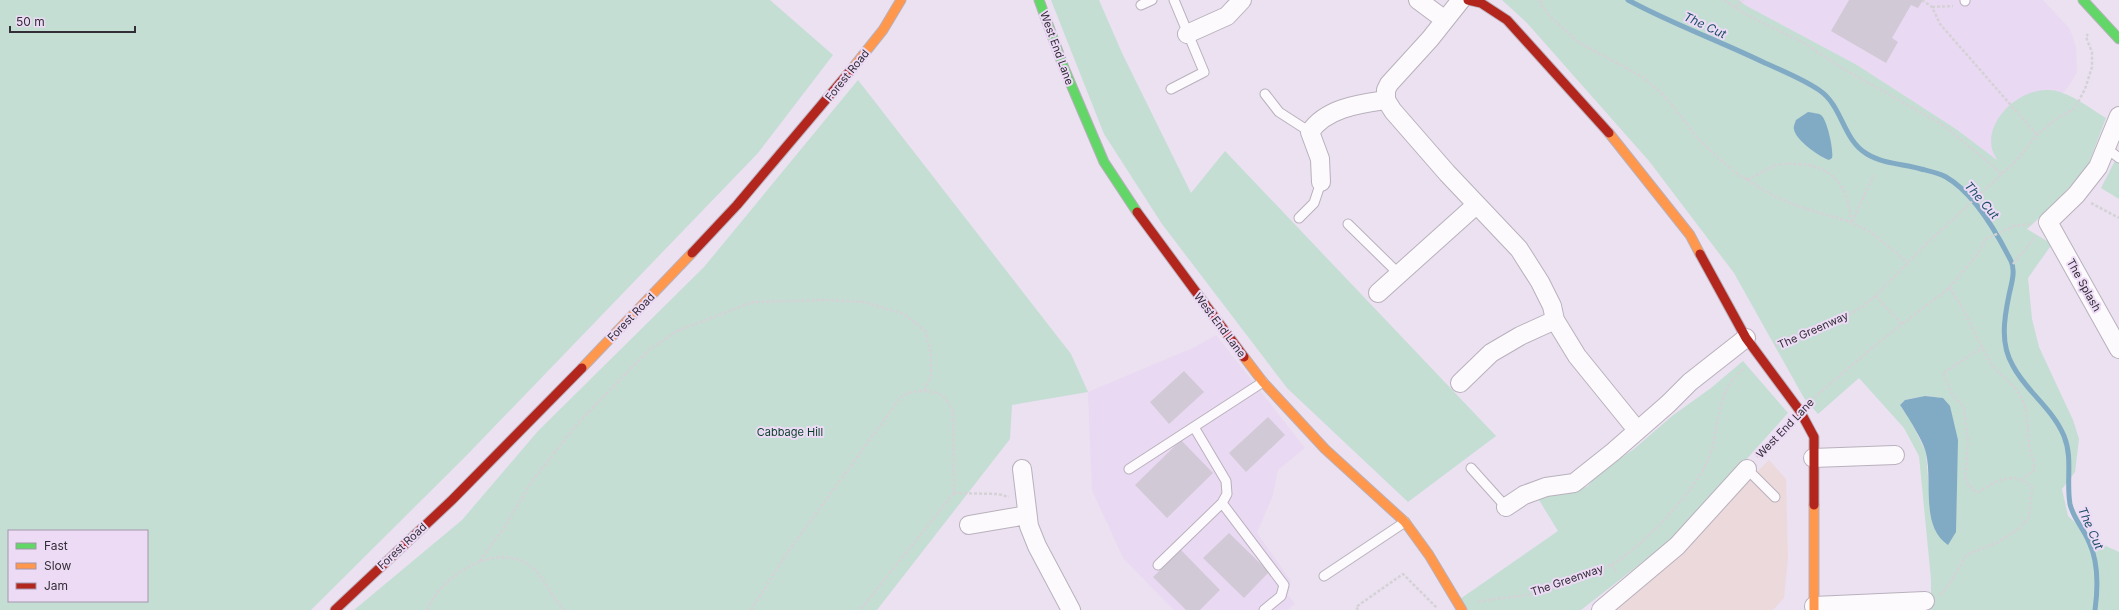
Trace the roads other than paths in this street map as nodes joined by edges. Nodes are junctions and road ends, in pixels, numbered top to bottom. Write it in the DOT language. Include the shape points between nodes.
graph roads {
  1 [pos="901,0"];
  2 [pos="1039,0"];
  3 [pos="1152,0"];
  4 [pos="1174,0"];
  5 [pos="1242,0"];
  6 [pos="1418,0"];
  7 [pos="1461,0"];
  8 [pos="1468,0"];
  9 [pos="2083,0"];
  10 [pos="1142,5"];
  11 [pos="1445,20"];
  12 [pos="1187,34"];
  13 [pos="2119,39"];
  14 [pos="1171,89"];
  15 [pos="1265,94"];
  16 [pos="1386,100"];
  17 [pos="2119,116"];
  18 [pos="1310,132"];
  19 [pos="2112,152"];
  20 [pos="1321,182"];
  21 [pos="1476,205"];
  22 [pos="1299,218"];
  23 [pos="1348,224"];
  24 [pos="1399,274"];
  25 [pos="1378,293"];
  26 [pos="1556,320"];
  27 [pos="1746,338"];
  28 [pos="2119,349"];
  29 [pos="1263,382"];
  30 [pos="1460,383"];
  31 [pos="1194,427"];
  32 [pos="1637,430"];
  33 [pos="1895,455"];
  34 [pos="1813,458"];
  35 [pos="1022,468"];
  36 [pos="1471,468"];
  37 [pos="1129,469"];
  38 [pos="1747,469"];
  39 [pos="1775,497"];
  40 [pos="1222,503"];
  41 [pos="1506,507"];
  42 [pos="1026,508"];
  43 [pos="1405,522"];
  44 [pos="969,525"];
  45 [pos="1158,565"];
  46 [pos="1324,576"];
  47 [pos="1925,601"];
  48 [pos="1814,608"];
  49 [pos="335,610"];
  50 [pos="1071,610"];
  51 [pos="1264,610"];
  52 [pos="1462,610"];
  53 [pos="1601,610"];
  1 -- 49 [label="street, Forest Road" via="883,30 845,79 737,205 452,500"];
  2 -- 29 [label="street, West End Lane" via="1064,68 1104,162 1138,214"];
  3 -- 10 [label="lane"];
  4 -- 12 [label="lane"];
  5 -- 12 [label="street" via="1227,16"];
  6 -- 11 [label="street"];
  7 -- 11 [label="street"];
  8 -- 27 [label="street" via="1481,3 1506,20 1608,132 1690,235"];
  9 -- 13 [label="street"];
  11 -- 16 [label="street" via="1389,84"];
  12 -- 14 [label="lane" via="1204,72"];
  15 -- 18 [label="lane" via="1280,112"];
  16 -- 18 [label="street" via="1360,104 1332,113 1316,123"];
  16 -- 21 [label="street" via="1403,124"];
  17 -- 19 [label="street"];
  18 -- 20 [label="street" via="1320,159"];
  19 -- 28 [label="street, The Splash" via="2076,195 2048,222"];
  20 -- 22 [label="lane" via="1314,203"];
  21 -- 24 [label="street"];
  21 -- 26 [label="street" via="1519,249 1540,282"];
  23 -- 24 [label="lane"];
  24 -- 25 [label="street"];
  26 -- 30 [label="street" via="1520,336 1491,353"];
  26 -- 32 [label="street" via="1577,356"];
  27 -- 32 [label="street" via="1690,382"];
  27 -- 34 [label="street" via="1800,411 1814,437"];
  29 -- 31 [label="lane"];
  29 -- 43 [label="street, West End Lane" via="1325,448"];
  31 -- 37 [label="lane"];
  31 -- 40 [label="lane" via="1226,481 1227,494"];
  32 -- 41 [label="street" via="1614,452 1574,483 1546,487 1524,494"];
  33 -- 34 [label="street"];
  34 -- 48 [label="street"];
  35 -- 42 [label="street"];
  36 -- 41 [label="lane"];
  38 -- 39 [label="lane"];
  38 -- 53 [label="street" via="1677,546"];
  40 -- 45 [label="lane"];
  40 -- 51 [label="lane" via="1284,585 1281,596"];
  42 -- 44 [label="street"];
  42 -- 50 [label="street" via="1036,546"];
  43 -- 46 [label="lane"];
  43 -- 52 [label="street, West End Lane"];
  47 -- 48 [label="street"];
}
